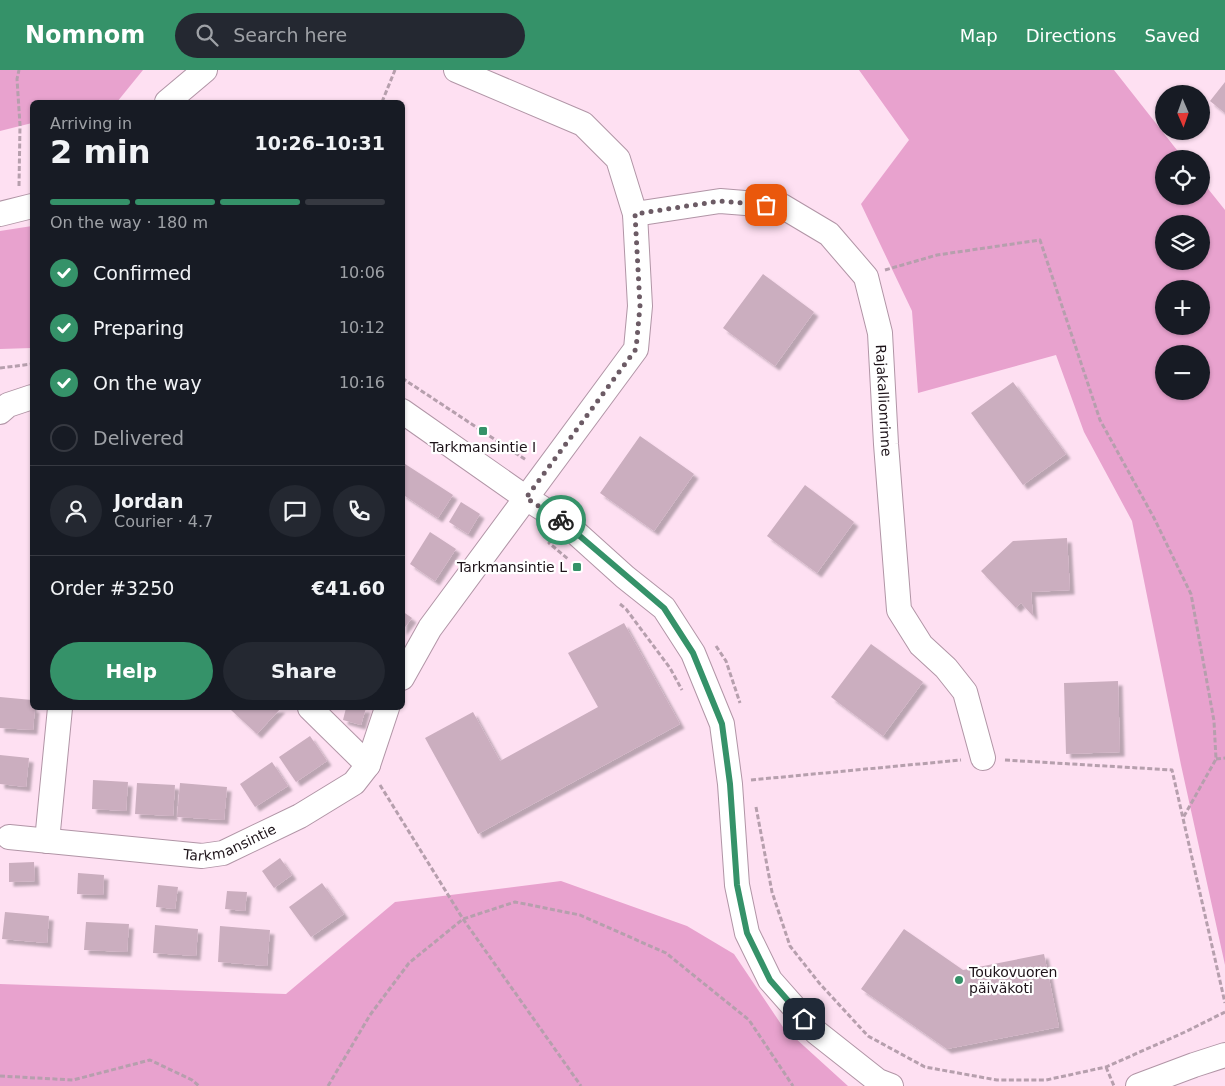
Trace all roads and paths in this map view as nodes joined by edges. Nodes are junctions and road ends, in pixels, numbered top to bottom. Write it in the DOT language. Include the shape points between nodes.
graph roads {
  1 [pos="19,70"];
  2 [pos="205,70"];
  3 [pos="395,70"];
  4 [pos="456,70"];
  5 [pos="169,100"];
  6 [pos="383,100"];
  7 [pos="13,192"];
  8 [pos="30,206"];
  9 [pos="0,214"];
  10 [pos="635,214"];
  11 [pos="866,277"];
  12 [pos="30,364"];
  13 [pos="0,368"];
  14 [pos="405,380"];
  15 [pos="30,399"];
  16 [pos="0,412"];
  17 [pos="405,413"];
  18 [pos="545,472"];
  19 [pos="526,498"];
  20 [pos="564,522"];
  21 [pos="570,561"];
  22 [pos="619,603"];
  23 [pos="711,638"];
  24 [pos="405,673"];
  25 [pos="684,695"];
  26 [pos="60,710"];
  27 [pos="312,710"];
  28 [pos="386,710"];
  29 [pos="742,710"];
  30 [pos="983,758"];
  31 [pos="1225,758"];
  32 [pos="1216,759"];
  33 [pos="368,765"];
  34 [pos="750,771"];
  35 [pos="741,782"];
  36 [pos="753,789"];
  37 [pos="755,798"];
  38 [pos="1183,818"];
  39 [pos="9,837"];
  40 [pos="47,841"];
  41 [pos="463,919"];
  42 [pos="1225,1003"];
  43 [pos="1225,1012"];
  44 [pos="1225,1055"];
  45 [pos="1106,1067"];
  46 [pos="0,1076"];
  47 [pos="1033,1080"];
  48 [pos="199,1086"];
  49 [pos="328,1086"];
  50 [pos="581,1086"];
  51 [pos="794,1086"];
  52 [pos="891,1086"];
  53 [pos="1033,1086"];
  54 [pos="1114,1086"];
  55 [pos="1138,1086"];
  1 -- 7 [label="path" via="19,186"];
  2 -- 5 [label="street"];
  3 -- 6 [label="path"];
  4 -- 10 [label="street" via="583,124 618,158"];
  8 -- 9 [label="street"];
  10 -- 11 [label="street, Rajakallionrinne" via="720,201 782,206 829,234"];
  10 -- 18 [label="street" via="640,306 636,349"];
  11 -- 30 [label="street, Rajakallionrinne" via="880,333 899,610 921,646 946,668 965,692"];
  11 -- 32 [label="path" via="937,255 1040,240 1100,420 1191,594 1214,721"];
  12 -- 13 [label="path"];
  14 -- 18 [label="path"];
  15 -- 16 [label="street"];
  17 -- 19 [label="street"];
  18 -- 19 [label="street"];
  19 -- 20 [label="street"];
  19 -- 24 [label="street" via="430,628"];
  20 -- 21 [label="path" via="549,543"];
  20 -- 35 [label="street" via="664,608 693,653"];
  22 -- 25 [label="path" via="670,668"];
  23 -- 29 [label="path" via="726,661"];
  26 -- 40 [label="street"];
  27 -- 33 [label="street"];
  28 -- 33 [label="street, Tarkmansintie"];
  30 -- 35 [label="path"];
  30 -- 38 [label="path" via="1172,770"];
  31 -- 32 [label="path"];
  32 -- 38 [label="path"];
  33 -- 40 [label="street, Tarkmansintie" via="354,783 315,807 223,854 202,856"];
  33 -- 41 [label="path"];
  34 -- 35 [label="path"];
  35 -- 36 [label="path"];
  35 -- 52 [label="street" via="737,885 747,933 770,980 816,1032 878,1081"];
  37 -- 47 [label="path" via="772,892 790,946 868,1036 926,1067 997,1080"];
  38 -- 42 [label="path"];
  39 -- 40 [label="street, Tarkmansintie"];
  41 -- 49 [label="path" via="409,963 370,1015"];
  41 -- 50 [label="path"];
  41 -- 51 [label="path" via="515,902 580,915 666,953 749,1020"];
  43 -- 45 [label="path"];
  44 -- 55 [label="street"];
  45 -- 47 [label="path"];
  45 -- 54 [label="path"];
  46 -- 48 [label="path" via="73,1080 150,1060"];
  47 -- 53 [label="path"];
}
